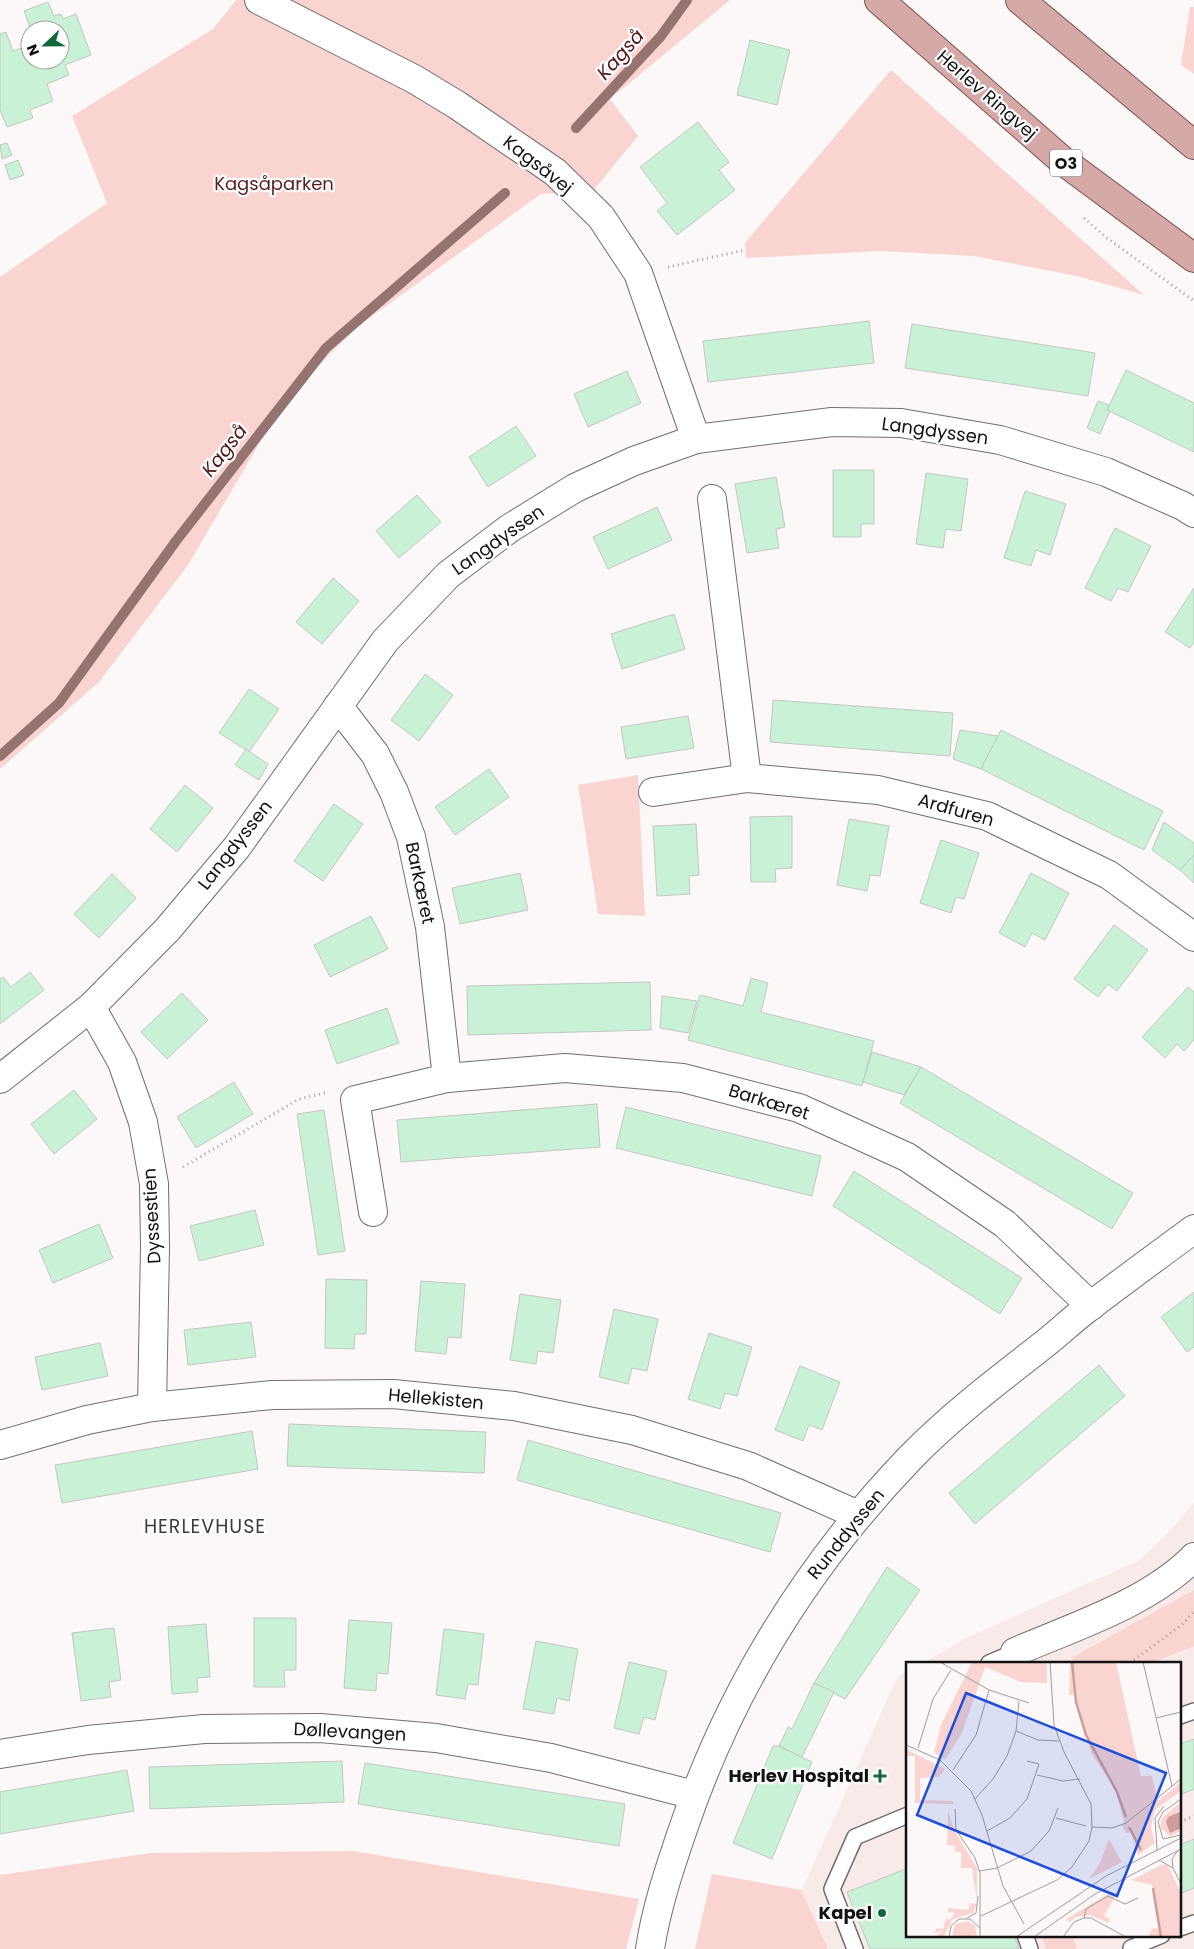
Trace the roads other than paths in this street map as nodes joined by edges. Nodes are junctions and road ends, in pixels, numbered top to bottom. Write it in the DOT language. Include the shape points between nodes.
graph roads {
  1 [pos="259,0"];
  2 [pos="879,0"];
  3 [pos="1020,0"];
  4 [pos="1194,145"];
  5 [pos="1194,258"];
  6 [pos="696,439"];
  7 [pos="712,499"];
  8 [pos="1194,513"];
  9 [pos="338,706"];
  10 [pos="747,778"];
  11 [pos="653,792"];
  12 [pos="1194,937"];
  13 [pos="91,1006"];
  14 [pos="447,1078"];
  15 [pos="0,1079"];
  16 [pos="373,1212"];
  17 [pos="1194,1229"];
  18 [pos="1091,1306"];
  19 [pos="152,1407"];
  20 [pos="0,1444"];
  21 [pos="858,1515"];
  22 [pos="1194,1557"];
  23 [pos="1017,1657"];
  24 [pos="994,1662"];
  25 [pos="1194,1711"];
  26 [pos="1182,1715"];
  27 [pos="0,1754"];
  28 [pos="694,1795"];
  29 [pos="906,1816"];
  30 [pos="1194,1923"];
  31 [pos="1182,1927"];
  32 [pos="1025,1936"];
  33 [pos="1158,1936"];
  34 [pos="1129,1944"];
  35 [pos="650,1949"];
  36 [pos="855,1949"];
  37 [pos="1030,1949"];
  1 -- 6 [label="street, Kagsåvej" via="414,79 457,106 554,172 601,217 638,273"];
  2 -- 5 [label="main road, Herlev Ringvej / O3" via="1063,161"];
  3 -- 4 [label="main road"];
  6 -- 8 [label="street, Langdyssen" via="832,422 900,423 1000,440 1106,472"];
  6 -- 9 [label="street, Langdyssen" via="634,461 575,488 510,528 448,575 386,641"];
  7 -- 10 [label="street"];
  9 -- 13 [label="street, Langdyssen" via="237,847 167,930"];
  9 -- 14 [label="street, Barkæret" via="375,754 411,837 430,927"];
  10 -- 11 [label="street, Ardfuren"];
  10 -- 12 [label="street, Ardfuren" via="878,790 986,816 1109,875"];
  13 -- 15 [label="street, Langdyssen"];
  13 -- 19 [label="street, Dyssestien" via="122,1062 143,1122 154,1184"];
  14 -- 16 [label="street, Barkæret" via="355,1100"];
  14 -- 18 [label="street, Barkæret" via="565,1068 683,1078 798,1108 907,1157 1005,1224"];
  17 -- 18 [label="street, Runddyssen"];
  18 -- 21 [label="street, Runddyssen" via="969,1402 912,1456"];
  19 -- 20 [label="street, Hellekisten" via="87,1420"];
  19 -- 21 [label="street, Hellekisten" via="272,1395 384,1394 514,1406 632,1430 739,1463"];
  21 -- 28 [label="street, Runddyssen" via="809,1579 765,1648 726,1719"];
  22 -- 23 [label="street" via="1186,1566 1136,1599"];
  23 -- 24 [label="lane"];
  25 -- 26 [label="lane"];
  27 -- 28 [label="street, Døllevangen" via="88,1740 204,1729 320,1728 436,1738 551,1758"];
  28 -- 35 [label="street, Runddyssen" via="670,1866"];
  29 -- 36 [label="lane" via="855,1837 832,1888"];
  30 -- 31 [label="lane"];
  32 -- 37 [label="lane"];
  33 -- 34 [label="lane"];
}
